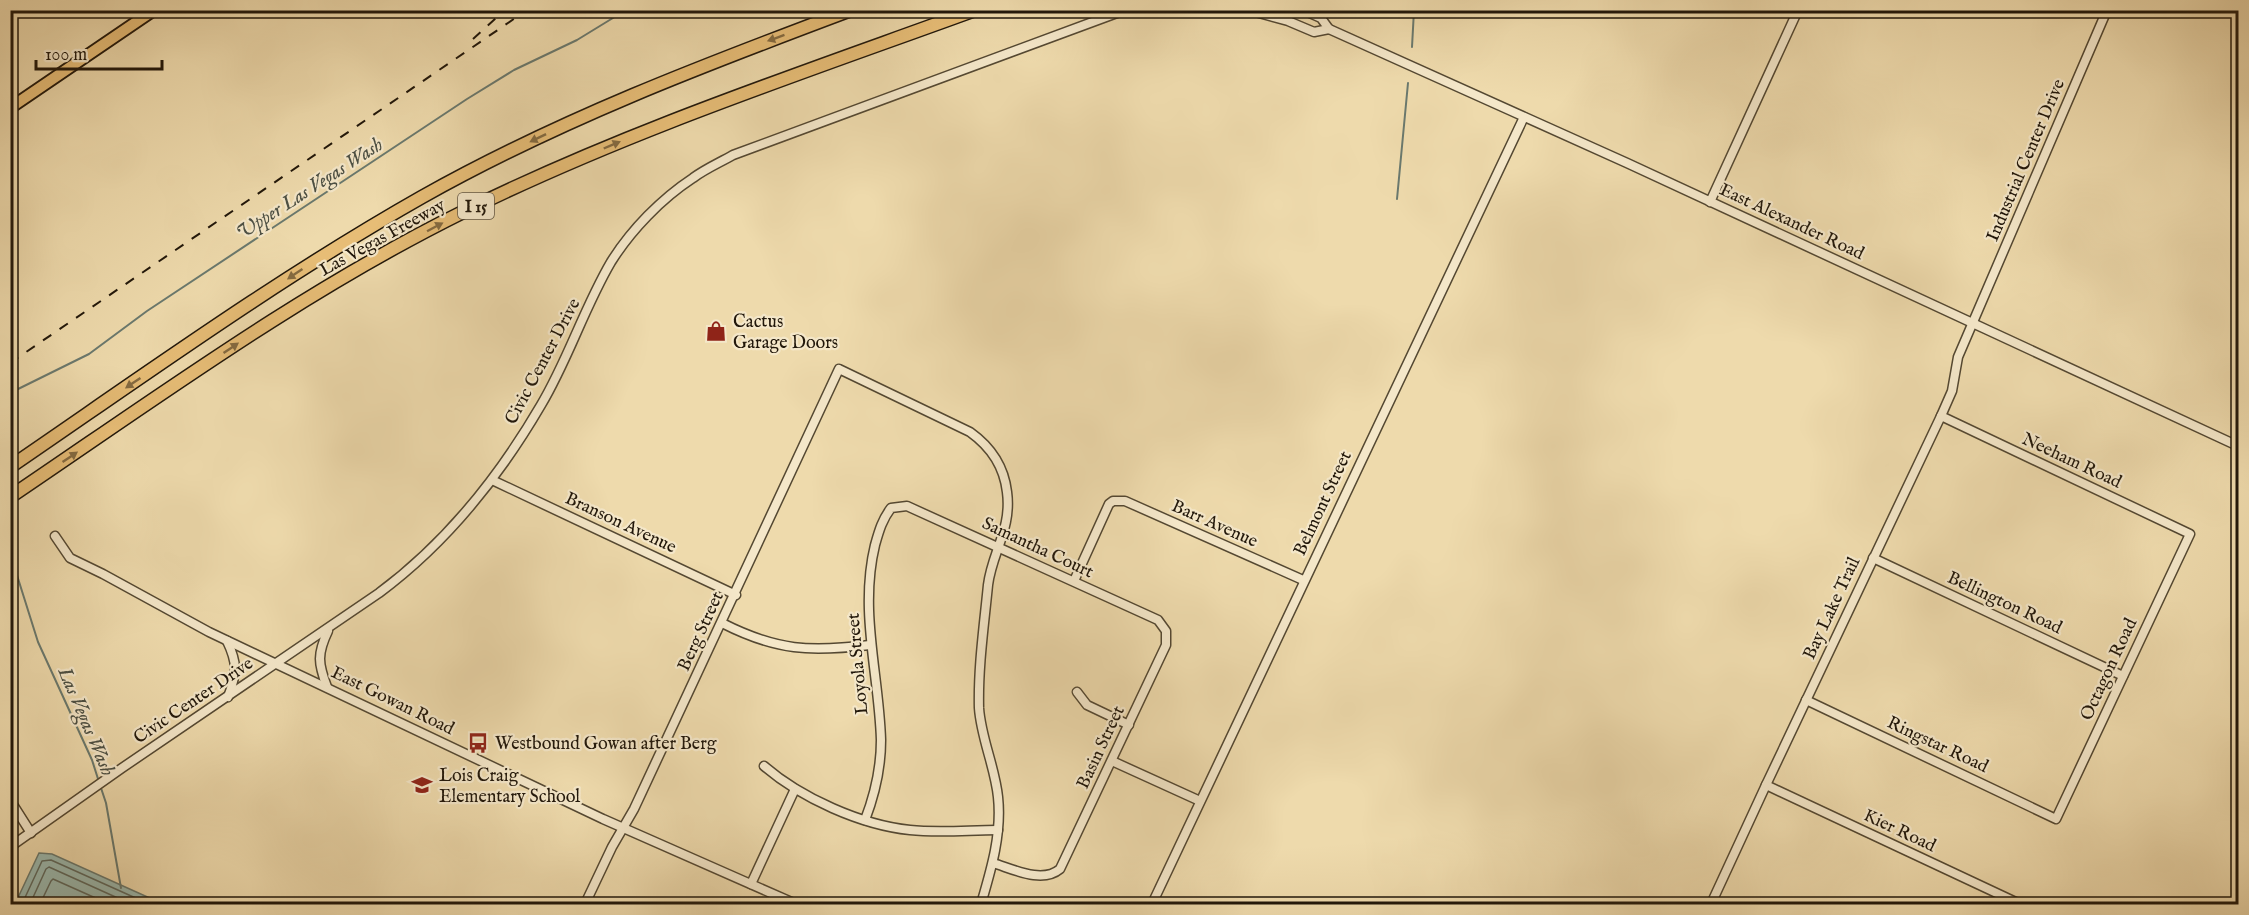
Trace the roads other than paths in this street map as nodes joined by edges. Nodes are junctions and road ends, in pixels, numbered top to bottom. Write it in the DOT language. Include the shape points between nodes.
graph roads {
  1 [pos="154,10"];
  2 [pos="851,10"];
  3 [pos="975,10"];
  4 [pos="1125,10"];
  5 [pos="1248,10"];
  6 [pos="1303,10"];
  7 [pos="1798,10"];
  8 [pos="2107,10"];
  9 [pos="1329,29"];
  10 [pos="10,108"];
  11 [pos="1524,117"];
  12 [pos="1710,202"];
  13 [pos="1972,322"];
  14 [pos="1941,416"];
  15 [pos="2238,447"];
  16 [pos="12,466"];
  17 [pos="492,480"];
  18 [pos="16,493"];
  19 [pos="891,508"];
  20 [pos="2190,534"];
  21 [pos="55,536"];
  22 [pos="999,547"];
  23 [pos="1874,558"];
  24 [pos="1303,580"];
  25 [pos="1074,581"];
  26 [pos="736,595"];
  27 [pos="722,624"];
  28 [pos="330,628"];
  29 [pos="1166,631"];
  30 [pos="227,640"];
  31 [pos="870,645"];
  32 [pos="277,664"];
  33 [pos="2123,676"];
  34 [pos="327,687"];
  35 [pos="1077,692"];
  36 [pos="228,696"];
  37 [pos="1806,700"];
  38 [pos="1129,725"];
  39 [pos="1112,761"];
  40 [pos="764,766"];
  41 [pos="1766,784"];
  42 [pos="795,789"];
  43 [pos="10,800"];
  44 [pos="1200,801"];
  45 [pos="2056,819"];
  46 [pos="865,820"];
  47 [pos="623,828"];
  48 [pos="998,830"];
  49 [pos="32,833"];
  50 [pos="10,847"];
  51 [pos="993,863"];
  52 [pos="751,884"];
  53 [pos="585,904"];
  54 [pos="796,904"];
  55 [pos="981,904"];
  56 [pos="1152,904"];
  57 [pos="1711,904"];
  58 [pos="2020,904"];
  1 -- 10 [label="main road"];
  2 -- 16 [label="highway, Las Vegas Freeway / I 15, one-way" via="701,66 491,160 327,253"];
  18 -- 3 [label="highway, Las Vegas Freeway / I 15, one-way" via="257,331 373,260 460,213 660,124"];
  4 -- 17 [label="street, Civic Center Drive" via="733,155 692,178 648,214 612,262 542,405"];
  5 -- 9 [label="street, East Alexander Road" via="1314,32"];
  6 -- 9 [label="street, East Alexander Road" via="1321,18"];
  7 -- 12 [label="street"];
  8 -- 13 [label="street, Industrial Center Drive"];
  9 -- 11 [label="street, East Alexander Road"];
  11 -- 12 [label="street, East Alexander Road"];
  11 -- 24 [label="street, Belmont Street"];
  12 -- 13 [label="street, East Alexander Road"];
  13 -- 14 [label="street, Bay Lake Trail"];
  13 -- 15 [label="street, East Alexander Road"];
  14 -- 20 [label="street, Neeham Road"];
  14 -- 23 [label="street, Bay Lake Trail"];
  17 -- 26 [label="street, Branson Avenue"];
  17 -- 28 [label="street, Civic Center Drive" via="448,532 398,578"];
  19 -- 22 [label="street, Samantha Court" via="907,506"];
  19 -- 31 [label="street, Loyola Street" via="882,520 869,569"];
  20 -- 33 [label="street, Octagon Road"];
  21 -- 30 [label="street, East Gowan Road" via="70,558"];
  22 -- 25 [label="street, Samantha Court"];
  22 -- 26 [label="street, Berg Street" via="1007,519 1007,492 987,445 946,419 839,369"];
  22 -- 48 [label="street" via="988,581 979,698 999,798"];
  23 -- 33 [label="street, Bellington Road"];
  23 -- 37 [label="street, Bay Lake Trail"];
  24 -- 25 [label="street, Barr Avenue" via="1125,501 1113,501"];
  24 -- 44 [label="street, Belmont Street"];
  25 -- 29 [label="street, Samantha Court" via="1158,620"];
  26 -- 27 [label="street, Berg Street"];
  27 -- 31 [label="street" via="786,647 828,650"];
  27 -- 47 [label="street, Berg Street"];
  28 -- 32 [label="street, Civic Center Drive"];
  28 -- 34 [label="street" via="319,660"];
  29 -- 38 [label="street, Basin Street" via="1166,645"];
  30 -- 32 [label="street, East Gowan Road"];
  30 -- 36 [label="street" via="236,665"];
  31 -- 46 [label="street, Loyola Street" via="881,739 875,793"];
  32 -- 34 [label="street, East Gowan Road"];
  32 -- 36 [label="street, Civic Center Drive"];
  33 -- 45 [label="street, Octagon Road"];
  34 -- 47 [label="street, East Gowan Road"];
  35 -- 38 [label="street" via="1086,705"];
  36 -- 49 [label="street, Civic Center Drive"];
  37 -- 41 [label="street, Bay Lake Trail"];
  37 -- 45 [label="street, Ringstar Road"];
  38 -- 39 [label="street, Basin Street"];
  39 -- 44 [label="street"];
  39 -- 51 [label="street, Basin Street" via="1060,869 1039,876"];
  40 -- 42 [label="street"];
  41 -- 57 [label="street, Bay Lake Trail"];
  41 -- 58 [label="street, Kier Road"];
  42 -- 46 [label="street"];
  42 -- 52 [label="street"];
  43 -- 49 [label="street"];
  44 -- 56 [label="street, Belmont Street"];
  46 -- 48 [label="street" via="912,830"];
  47 -- 52 [label="street, East Gowan Road"];
  47 -- 53 [label="street, Berg Street"];
  48 -- 51 [label="street"];
  49 -- 50 [label="street, Civic Center Drive"];
  51 -- 55 [label="street"];
  52 -- 54 [label="street, East Gowan Road"];
}
